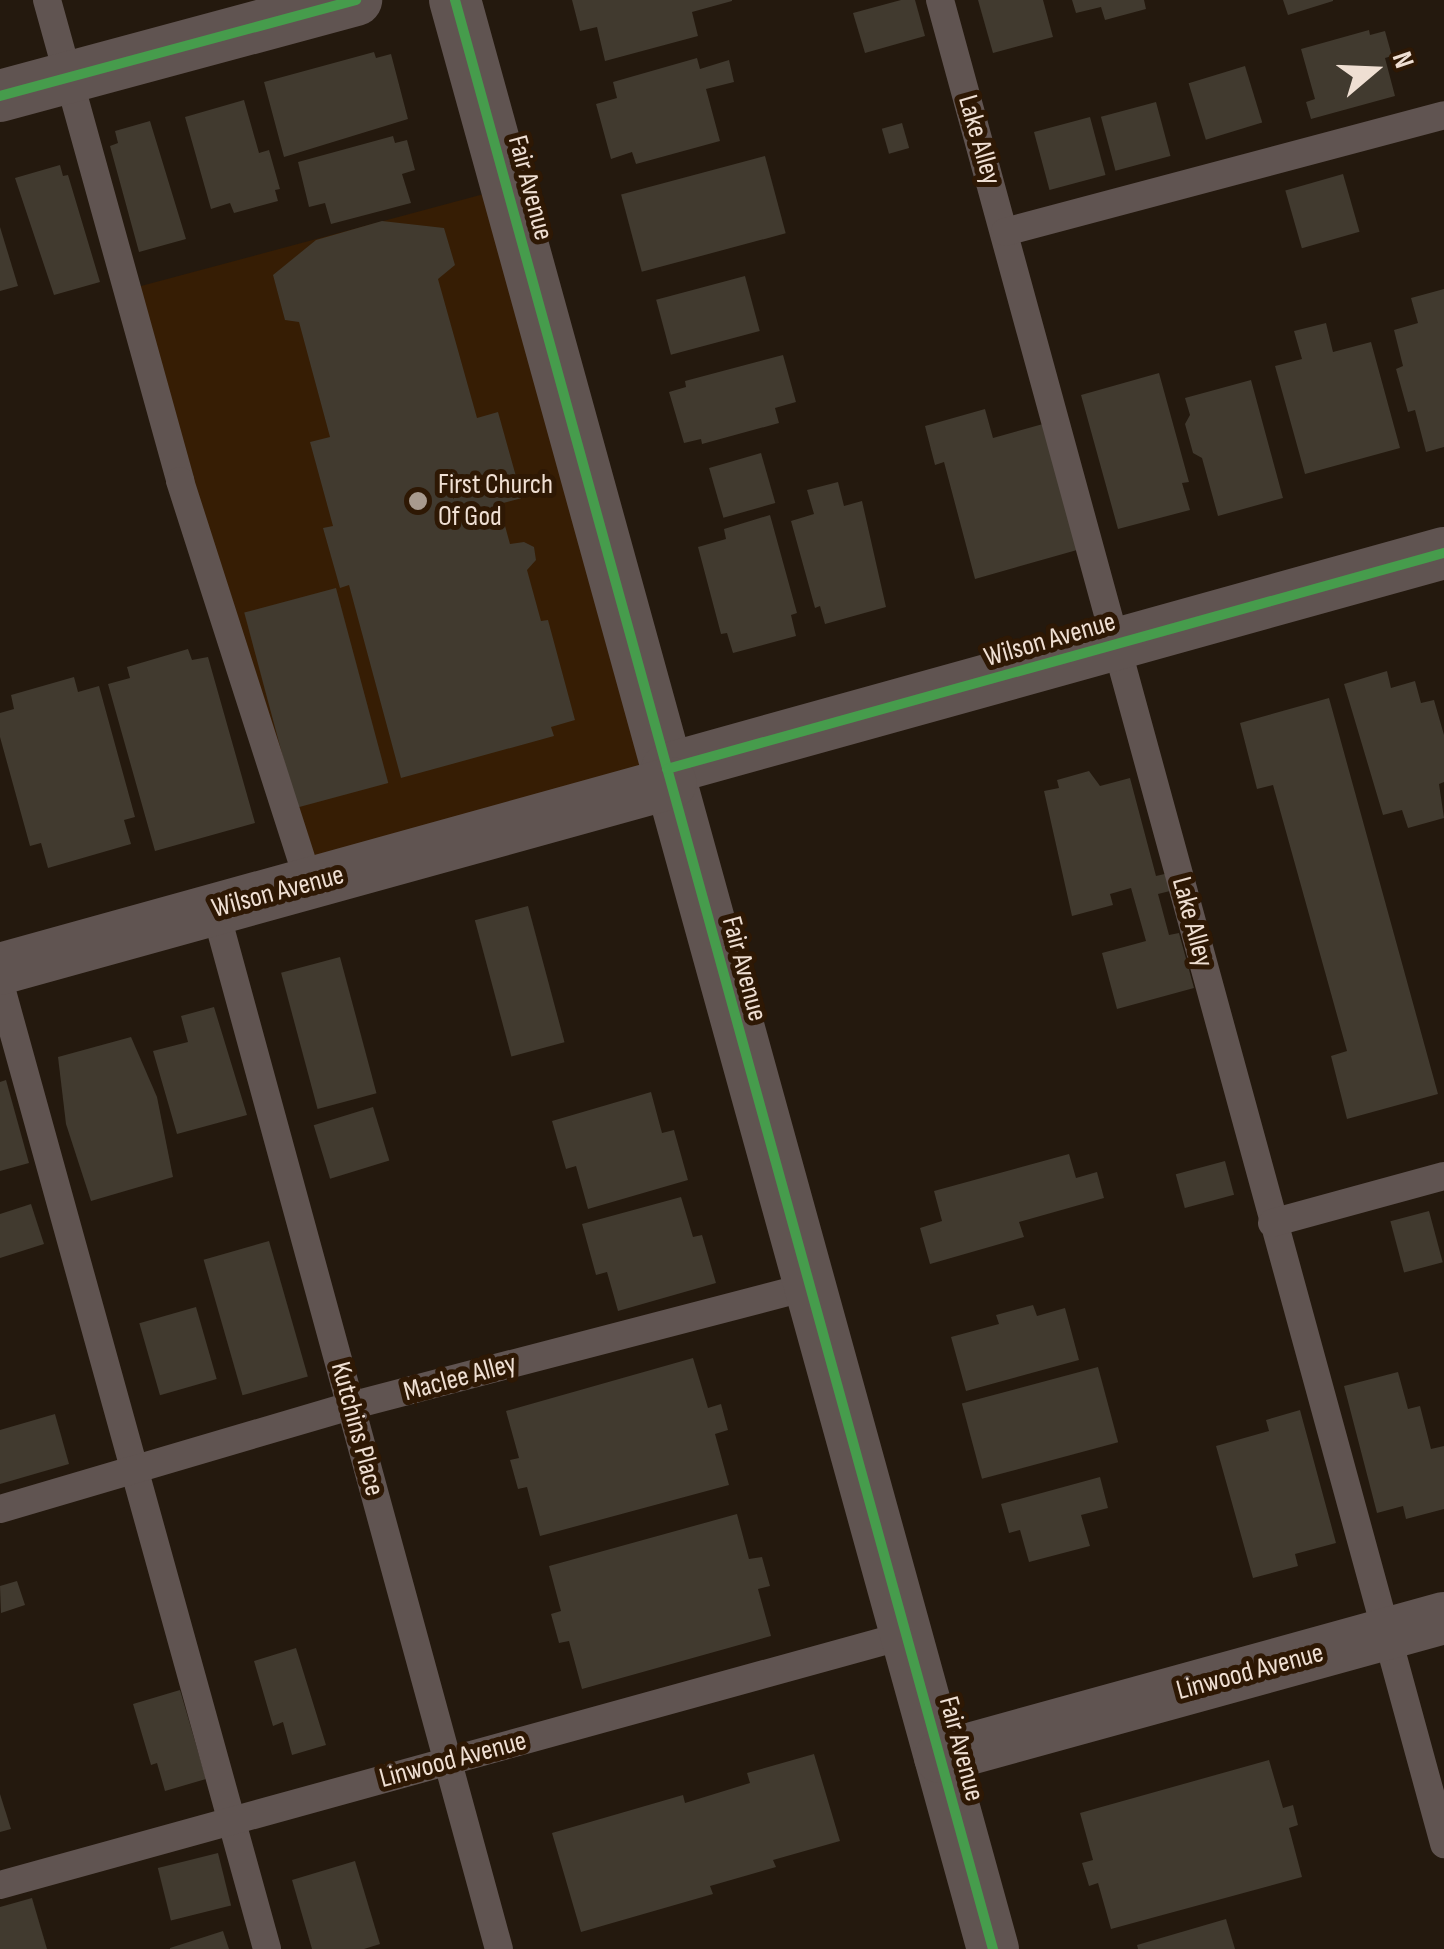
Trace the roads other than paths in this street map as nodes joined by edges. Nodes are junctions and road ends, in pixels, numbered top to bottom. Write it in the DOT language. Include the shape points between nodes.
graph roads {
  1 [pos="47,0"];
  2 [pos="356,0"];
  3 [pos="455,0"];
  4 [pos="940,0"];
  5 [pos="69,77"];
  6 [pos="0,96"];
  7 [pos="1444,114"];
  8 [pos="1005,232"];
  9 [pos="1444,553"];
  10 [pos="1118,644"];
  11 [pos="669,776"];
  12 [pos="309,883"];
  13 [pos="215,909"];
  14 [pos="0,968"];
  15 [pos="0,984"];
  16 [pos="1444,1176"];
  17 [pos="1272,1223"];
  18 [pos="806,1287"];
  19 [pos="350,1406"];
  20 [pos="138,1468"];
  21 [pos="0,1509"];
  22 [pos="1444,1618"];
  23 [pos="1384,1634"];
  24 [pos="906,1635"];
  25 [pos="940,1758"];
  26 [pos="448,1761"];
  27 [pos="232,1822"];
  28 [pos="1444,1844"];
  29 [pos="0,1885"];
  30 [pos="267,1949"];
  31 [pos="498,1949"];
  32 [pos="993,1949"];
  1 -- 5 [label="lane"];
  2 -- 5 [label="street"];
  3 -- 11 [label="street, Fair Avenue"];
  4 -- 8 [label="lane, Lake Alley"];
  5 -- 6 [label="street"];
  5 -- 12 [label="lane" via="180,482"];
  7 -- 8 [label="lane"];
  8 -- 10 [label="lane, Lake Alley"];
  9 -- 10 [label="street, Wilson Avenue"];
  10 -- 11 [label="street, Wilson Avenue"];
  10 -- 17 [label="lane, Lake Alley"];
  11 -- 12 [label="street, Wilson Avenue"];
  11 -- 18 [label="street, Fair Avenue"];
  12 -- 13 [label="street, Wilson Avenue"];
  13 -- 14 [label="street, Wilson Avenue"];
  13 -- 19 [label="lane, Kutchins Place"];
  15 -- 20 [label="lane"];
  16 -- 17 [label="lane"];
  17 -- 23 [label="lane, Lake Alley"];
  18 -- 19 [label="lane, Maclee Alley"];
  18 -- 24 [label="street, Fair Avenue"];
  19 -- 20 [label="lane, Maclee Alley"];
  19 -- 26 [label="lane, Kutchins Place"];
  20 -- 21 [label="lane, Maclee Alley"];
  20 -- 27 [label="lane"];
  22 -- 23 [label="street, Linwood Avenue"];
  23 -- 25 [label="street, Linwood Avenue"];
  23 -- 28 [label="lane, Lake Alley"];
  24 -- 25 [label="street, Fair Avenue"];
  24 -- 26 [label="lane, Linwood Avenue"];
  25 -- 32 [label="street, Fair Avenue"];
  26 -- 27 [label="lane, Linwood Avenue"];
  26 -- 31 [label="lane, Kutchins Place"];
  27 -- 29 [label="lane, Linwood Avenue"];
  27 -- 30 [label="lane"];
}
